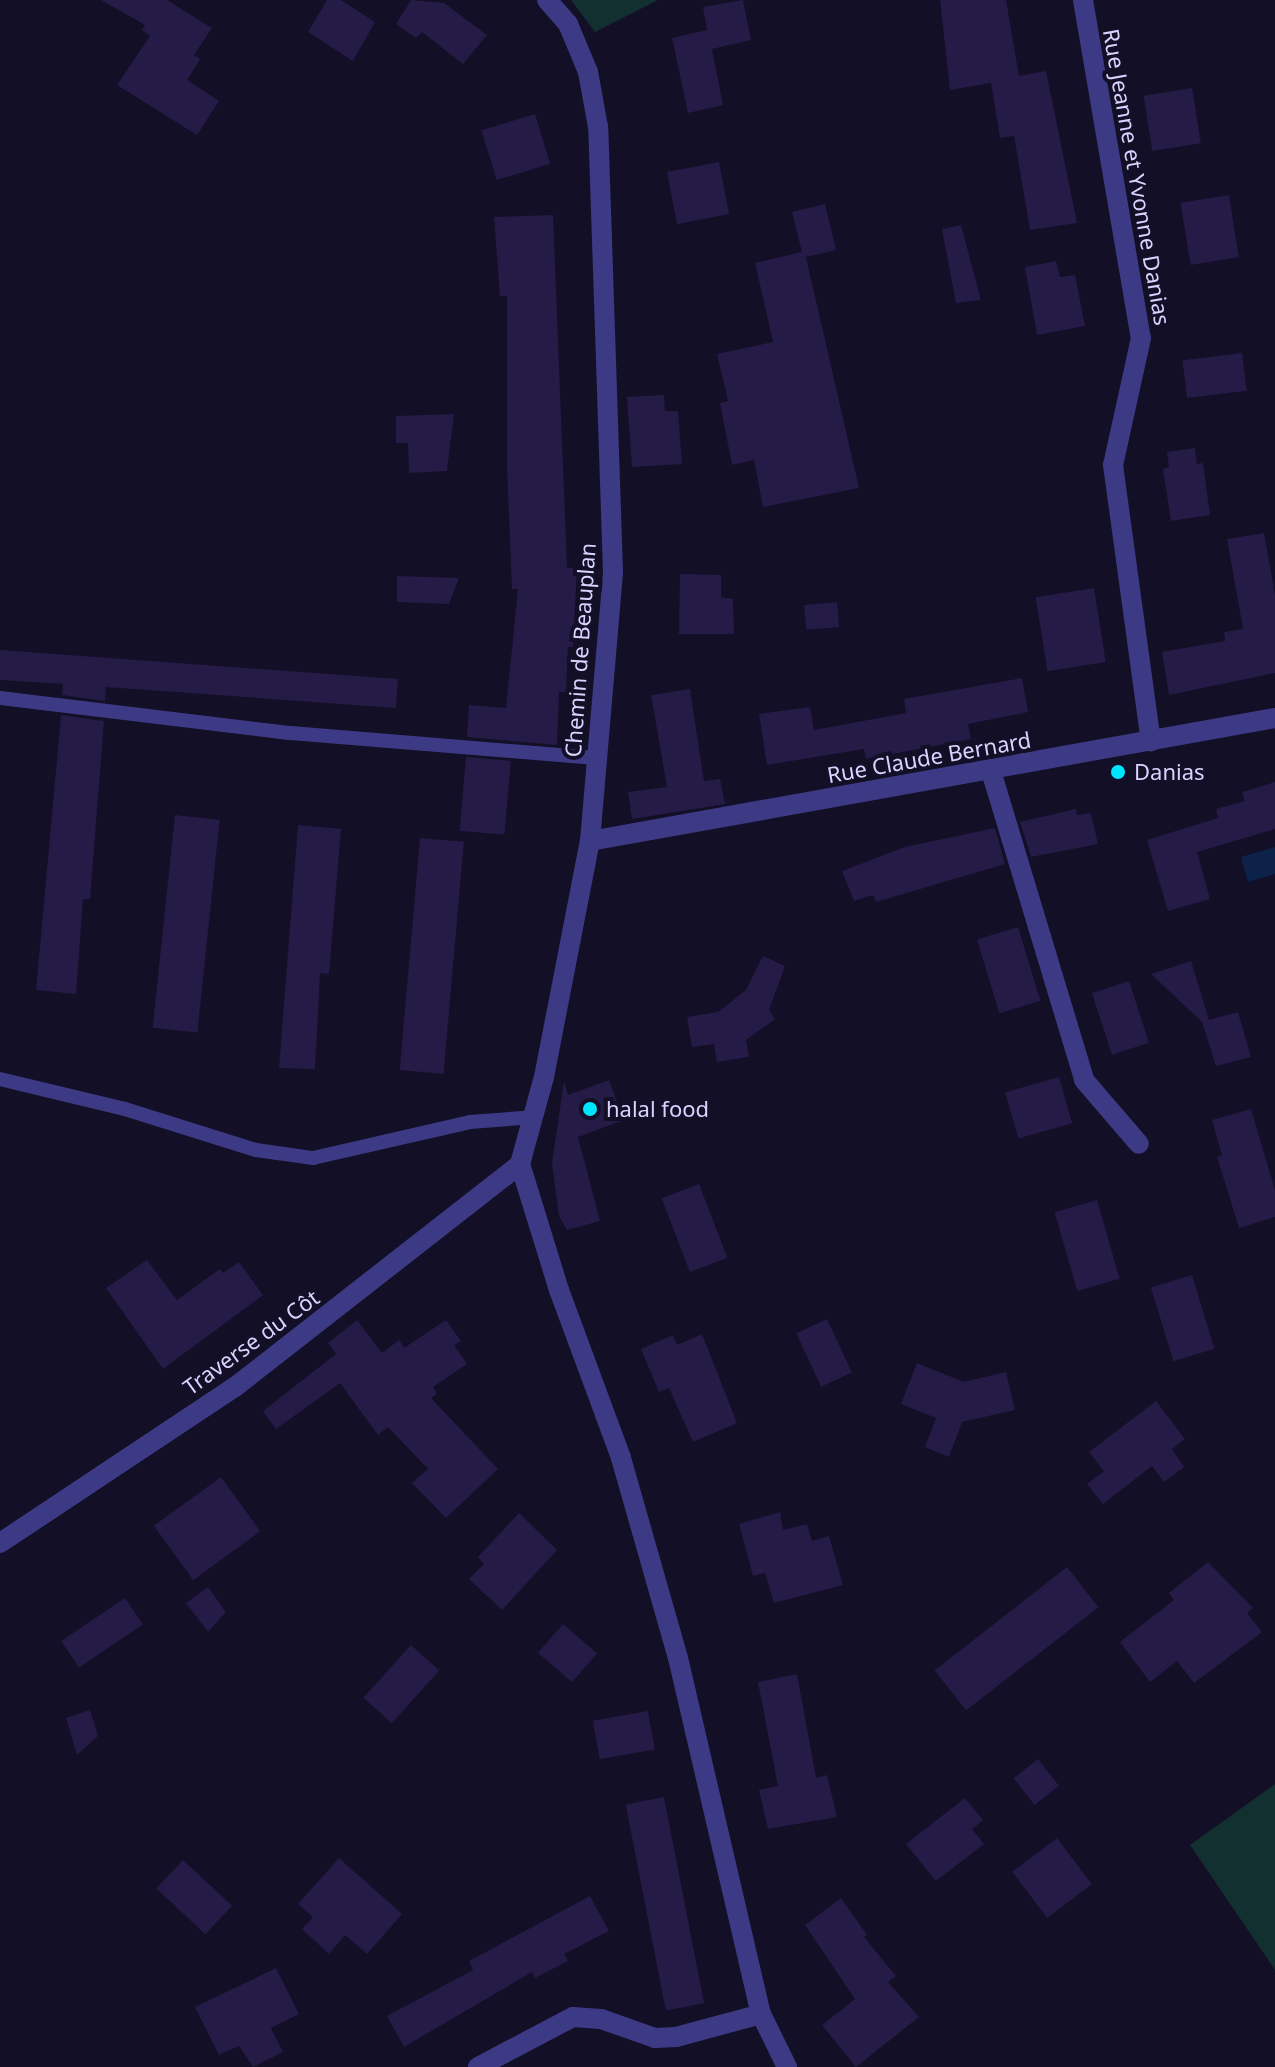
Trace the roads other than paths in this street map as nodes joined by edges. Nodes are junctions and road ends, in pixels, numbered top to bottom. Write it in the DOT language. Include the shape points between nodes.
graph roads {
  1 [pos="547,0"];
  2 [pos="1083,0"];
  3 [pos="0,698"];
  4 [pos="1275,718"];
  5 [pos="1151,741"];
  6 [pos="596,758"];
  7 [pos="991,771"];
  8 [pos="590,841"];
  9 [pos="0,1079"];
  10 [pos="535,1117"];
  11 [pos="1139,1144"];
  12 [pos="520,1164"];
  13 [pos="0,1543"];
  14 [pos="761,2014"];
  15 [pos="478,2067"];
  16 [pos="787,2067"];
  1 -- 6 [label="street, Chemin de Beauplan" via="568,24 588,72 598,127 613,572"];
  2 -- 5 [label="street, Rue Jeanne et Yvonne Danias" via="1141,338 1113,465"];
  3 -- 6 [label="lane" via="291,733"];
  4 -- 5 [label="street, Rue Claude Bernard"];
  5 -- 7 [label="street, Rue Claude Bernard"];
  6 -- 8 [label="street, Chemin de Beauplan"];
  7 -- 8 [label="street, Rue Claude Bernard"];
  7 -- 11 [label="street" via="1084,1080"];
  8 -- 10 [label="street, Chemin de Beauplan"];
  9 -- 10 [label="lane" via="125,1109 256,1150 313,1158 470,1122"];
  10 -- 12 [label="street, Chemin de Beauplan"];
  12 -- 13 [label="street, Traverse du Côt" via="235,1387"];
  12 -- 14 [label="street" via="559,1290 621,1458 675,1645"];
  14 -- 15 [label="street" via="655,2038 601,2019 573,2017"];
  14 -- 16 [label="street"];
}
